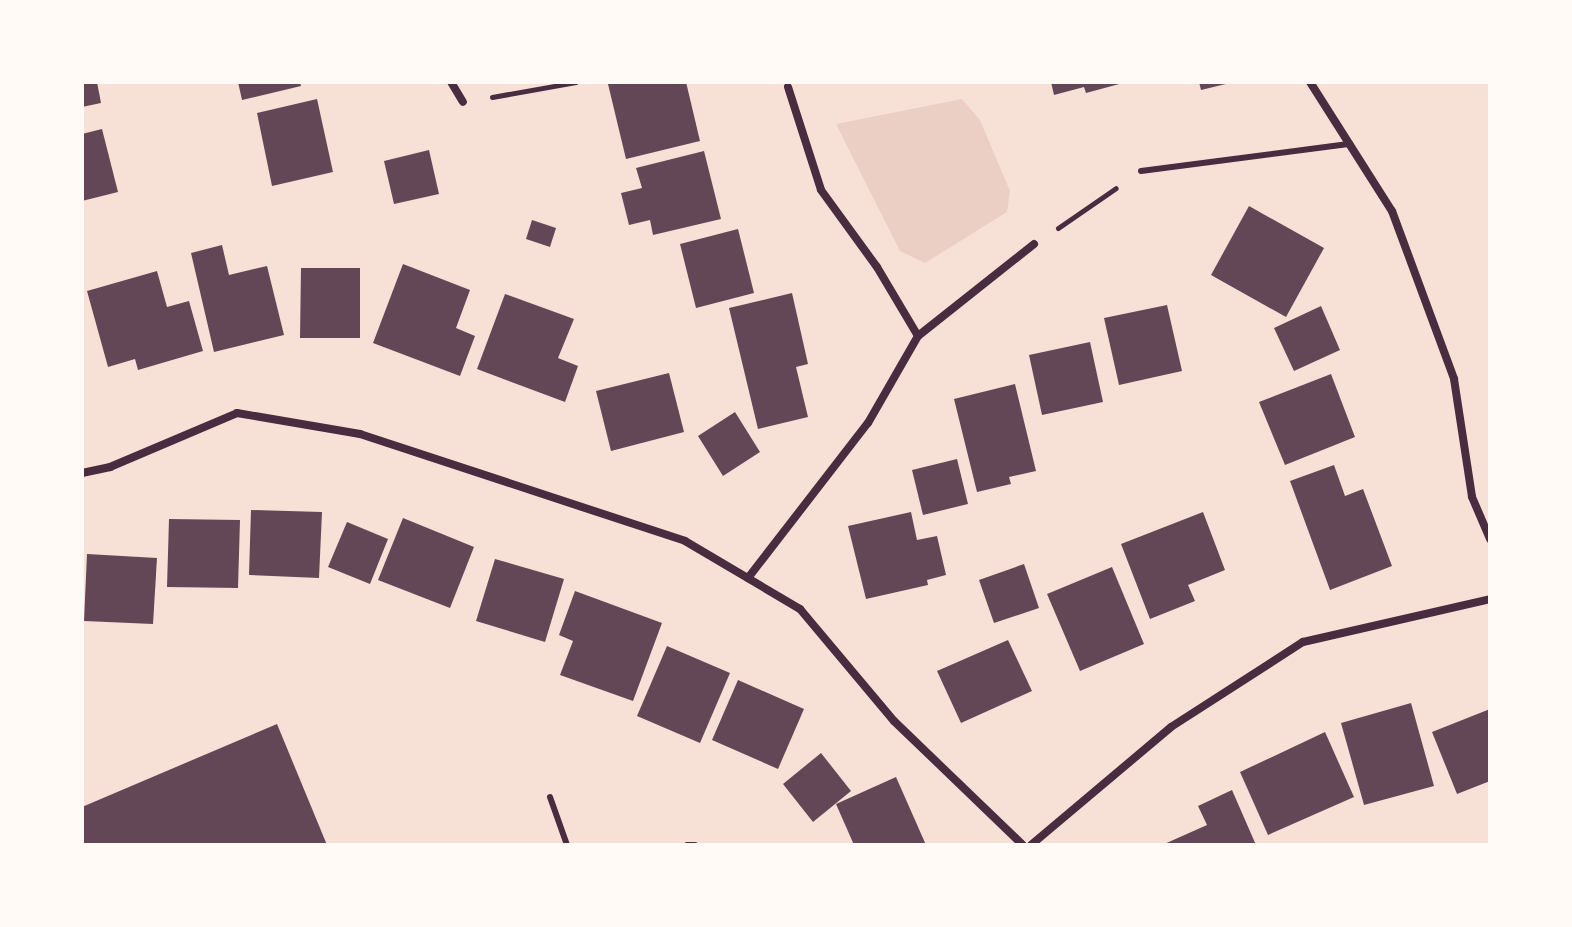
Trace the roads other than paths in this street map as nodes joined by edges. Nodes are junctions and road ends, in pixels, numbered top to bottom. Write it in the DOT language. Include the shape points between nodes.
graph roads {
  1 [pos="451,82"];
  2 [pos="1310,82"];
  3 [pos="788,87"];
  4 [pos="463,102"];
  5 [pos="1350,144"];
  6 [pos="1141,171"];
  7 [pos="1034,244"];
  8 [pos="918,336"];
  9 [pos="82,473"];
  10 [pos="1490,539"];
  11 [pos="748,578"];
  12 [pos="1490,599"];
  13 [pos="550,797"];
  14 [pos="567,845"];
  15 [pos="687,845"];
  16 [pos="695,845"];
  17 [pos="1023,845"];
  18 [pos="1031,845"];
  1 -- 4 [label="street"];
  2 -- 5 [label="street"];
  3 -- 8 [label="street" via="821,190 877,267"];
  5 -- 6 [label="lane"];
  5 -- 10 [label="street" via="1392,211 1454,379 1472,497"];
  7 -- 8 [label="street"];
  8 -- 11 [label="street" via="868,423"];
  9 -- 11 [label="street" via="110,467 237,413 360,434 685,541"];
  11 -- 17 [label="street" via="800,609 894,721"];
  12 -- 18 [label="street" via="1303,642 1171,727"];
  13 -- 14 [label="lane"];
  15 -- 16 [label="lane"];
}
